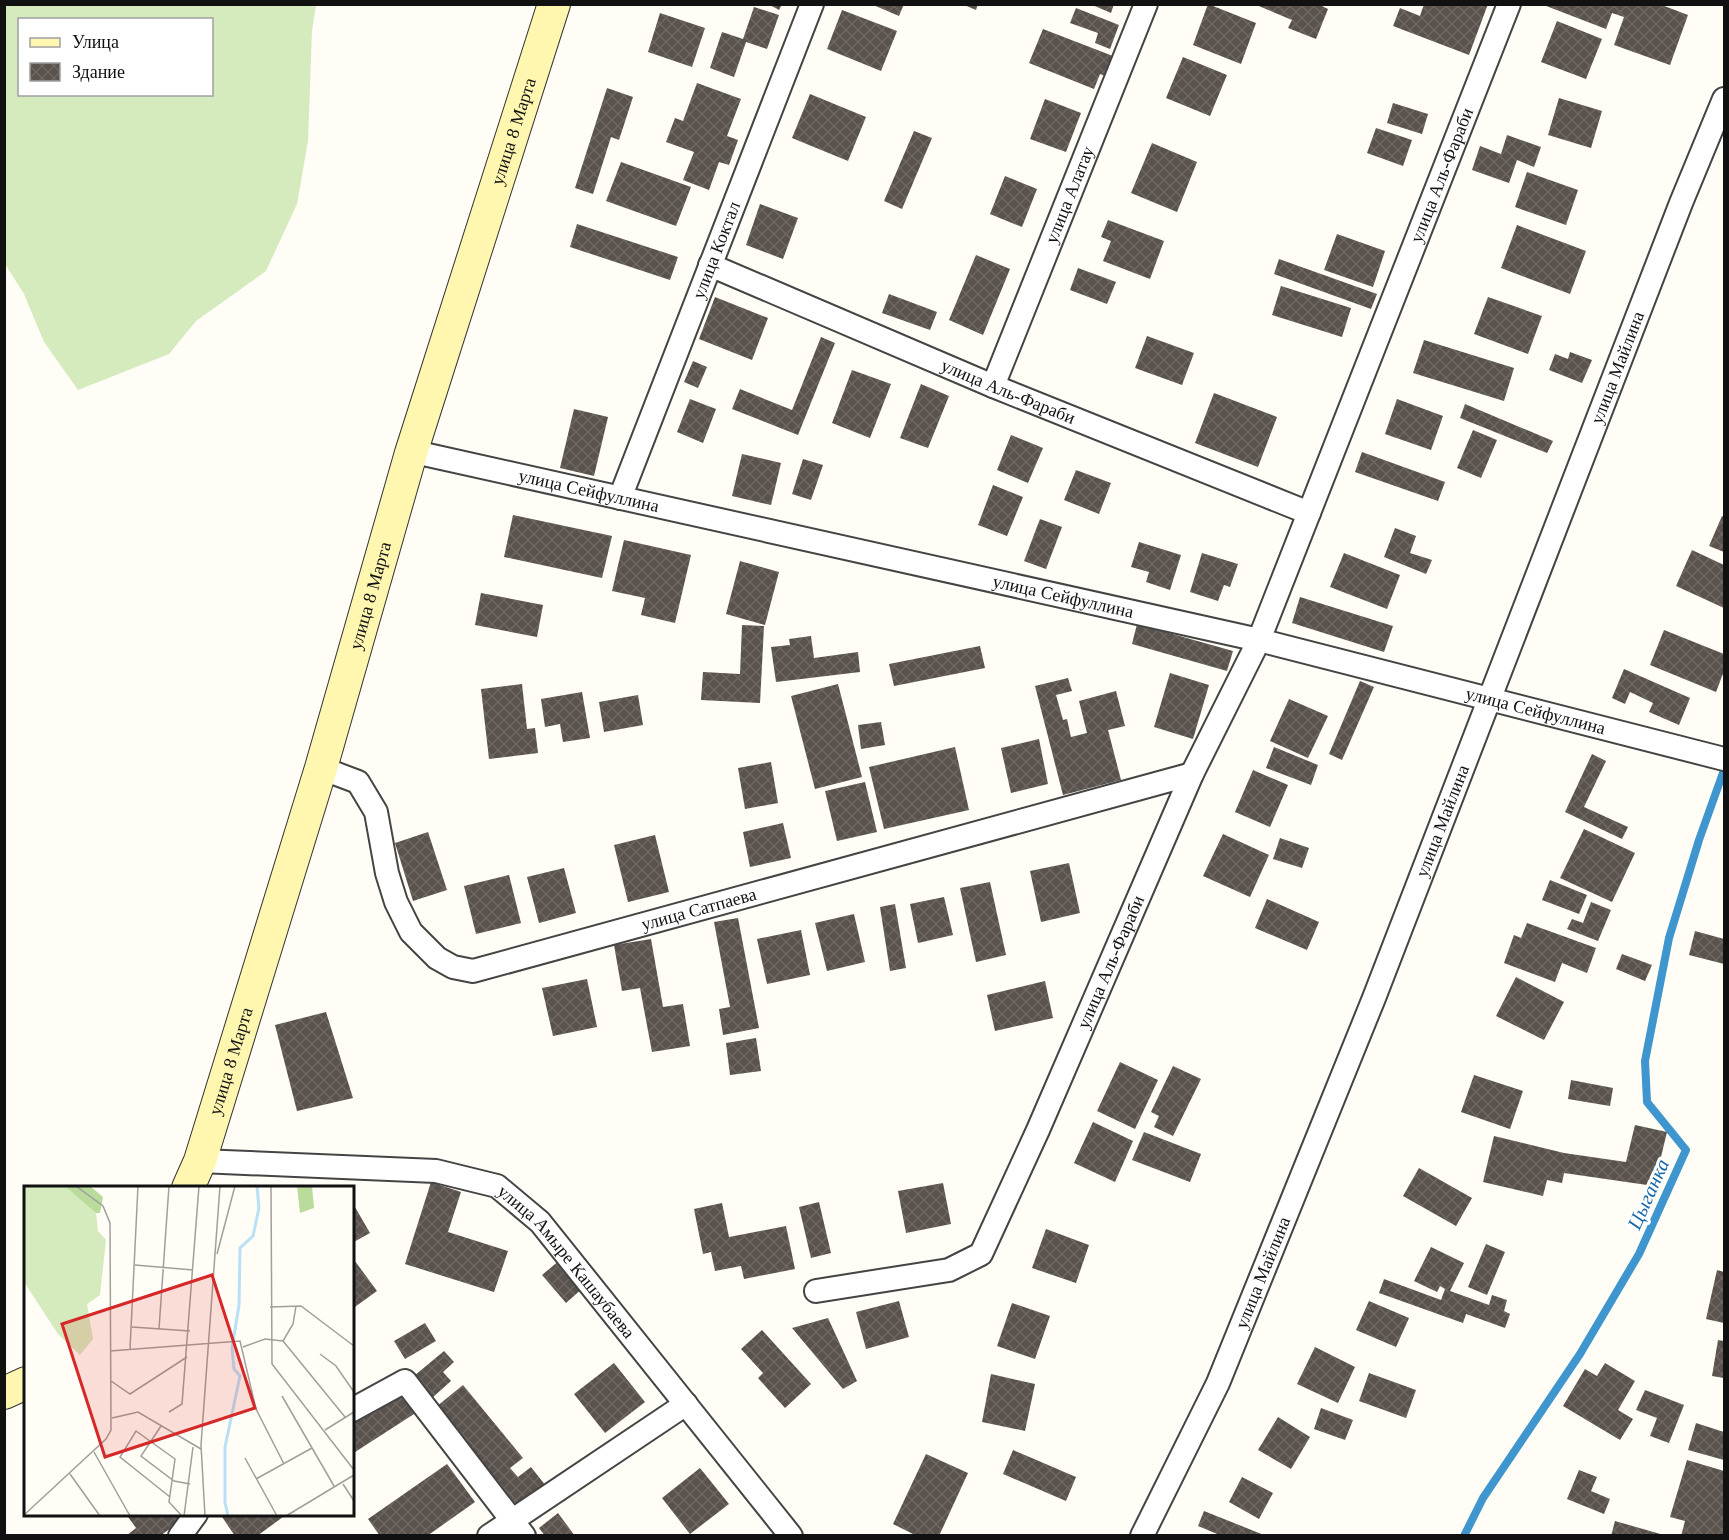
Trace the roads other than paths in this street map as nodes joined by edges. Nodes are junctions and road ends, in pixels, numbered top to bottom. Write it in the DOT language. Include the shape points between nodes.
graph roads {
  1 [pos="554,4"];
  2 [pos="812,4"];
  3 [pos="1146,4"];
  4 [pos="1509,4"];
  5 [pos="1725,99"];
  6 [pos="710,265"];
  7 [pos="993,386"];
  8 [pos="411,453"];
  9 [pos="620,498"];
  10 [pos="1309,513"];
  11 [pos="1259,639"];
  12 [pos="1490,697"];
  13 [pos="1718,757"];
  14 [pos="321,768"];
  15 [pos="1192,774"];
  16 [pos="194,1174"];
  17 [pos="816,1291"];
  18 [pos="24,1384"];
  19 [pos="4,1393"];
  20 [pos="686,1404"];
  21 [pos="354,1409"];
  22 [pos="195,1516"];
  23 [pos="518,1528"];
  24 [pos="180,1536"];
  25 [pos="489,1536"];
  26 [pos="791,1536"];
  27 [pos="1142,1536"];
  1 -- 8 [label="street, улица 8 Марта"];
  2 -- 6 [label="street, улица Коктал"];
  3 -- 7 [label="street, улица Алатау"];
  4 -- 10 [label="street, улица Аль-Фараби"];
  5 -- 12 [label="street, улица Майлина"];
  6 -- 7 [label="street, улица Аль-Фараби"];
  6 -- 9 [label="street, улица Коктал"];
  7 -- 10 [label="street, улица Аль-Фараби"];
  8 -- 9 [label="street, улица Сейфуллина"];
  8 -- 14 [label="street, улица 8 Марта"];
  9 -- 11 [label="street, улица Сейфуллина"];
  10 -- 11 [label="street, улица Аль-Фараби"];
  11 -- 12 [label="street, улица Сейфуллина"];
  11 -- 15 [label="street, улица Аль-Фараби"];
  12 -- 13 [label="street, улица Сейфуллина"];
  12 -- 27 [label="street, улица Майлина" via="1374,998 1218,1383"];
  14 -- 15 [label="street, улица Сатпаева" via="358,782 376,812 387,873 411,932 437,958 453,968 472,971"];
  14 -- 16 [label="street, улица 8 Марта"];
  15 -- 17 [label="street, улица Аль-Фараби" via="981,1254 949,1270"];
  16 -- 20 [label="street, улица Амыре Кашаубаева" via="436,1171 497,1186 540,1222"];
  18 -- 19 [label="street"];
  20 -- 23 [label="street"];
  20 -- 26 [label="street, улица Амыре Кашаубаева"];
  21 -- 23 [label="street" via="405,1381"];
  22 -- 24 [label="street"];
  23 -- 25 [label="street"];
}
